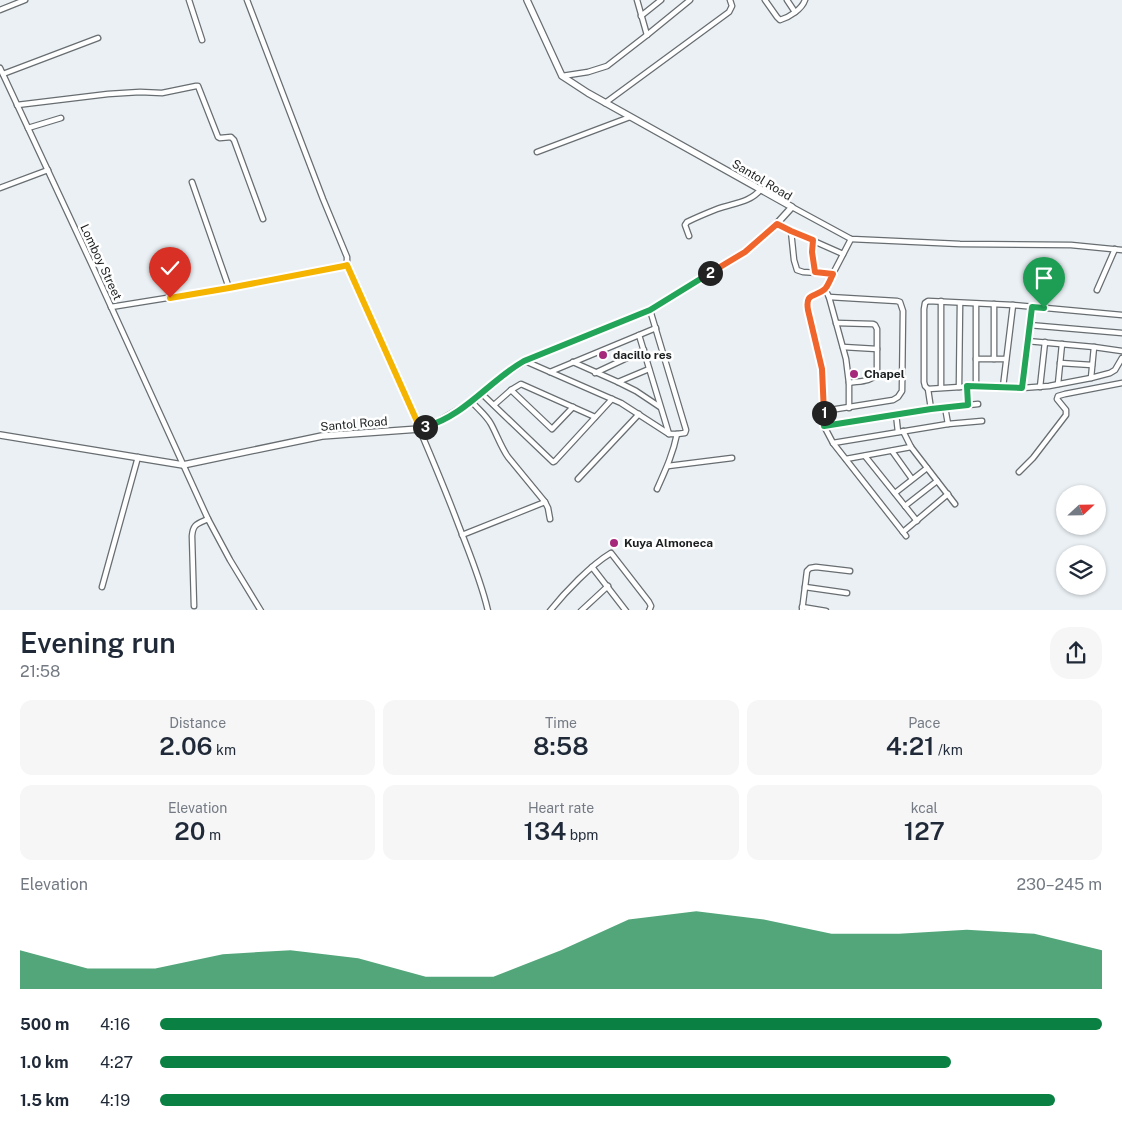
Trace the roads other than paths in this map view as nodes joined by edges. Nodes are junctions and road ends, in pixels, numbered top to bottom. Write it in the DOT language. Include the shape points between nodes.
graph roads {
  1 [pos="25,0"];
  2 [pos="189,0"];
  3 [pos="247,0"];
  4 [pos="527,0"];
  5 [pos="637,0"];
  6 [pos="661,0"];
  7 [pos="690,0"];
  8 [pos="732,0"];
  9 [pos="766,0"];
  10 [pos="787,0"];
  11 [pos="806,0"];
  12 [pos="0,10"];
  13 [pos="795,12"];
  14 [pos="641,16"];
  15 [pos="647,35"];
  16 [pos="98,38"];
  17 [pos="202,40"];
  18 [pos="0,68"];
  19 [pos="3,74"];
  20 [pos="562,76"];
  21 [pos="606,103"];
  22 [pos="17,105"];
  23 [pos="630,117"];
  24 [pos="61,118"];
  25 [pos="28,128"];
  26 [pos="537,152"];
  27 [pos="48,170"];
  28 [pos="192,182"];
  29 [pos="0,188"];
  30 [pos="761,189"];
  31 [pos="792,207"];
  32 [pos="263,219"];
  33 [pos="777,224"];
  34 [pos="791,231"];
  35 [pos="689,236"];
  36 [pos="851,239"];
  37 [pos="813,240"];
  38 [pos="1115,249"];
  39 [pos="1122,250"];
  40 [pos="843,254"];
  41 [pos="347,265"];
  42 [pos="815,272"];
  43 [pos="833,274"];
  44 [pos="229,288"];
  45 [pos="825,289"];
  46 [pos="1097,290"];
  47 [pos="830,297"];
  48 [pos="941,301"];
  49 [pos="960,303"];
  50 [pos="976,304"];
  51 [pos="994,304"];
  52 [pos="1013,305"];
  53 [pos="111,307"];
  54 [pos="1032,307"];
  55 [pos="650,310"];
  56 [pos="1122,315"];
  57 [pos="836,323"];
  58 [pos="1029,325"];
  59 [pos="656,328"];
  60 [pos="1122,333"];
  61 [pos="639,335"];
  62 [pos="1027,341"];
  63 [pos="1045,342"];
  64 [pos="1062,344"];
  65 [pos="1094,347"];
  66 [pos="844,348"];
  67 [pos="644,350"];
  68 [pos="877,350"];
  69 [pos="1122,351"];
  70 [pos="1122,358"];
  71 [pos="976,359"];
  72 [pos="994,359"];
  73 [pos="1006,359"];
  74 [pos="524,361"];
  75 [pos="573,362"];
  76 [pos="1060,363"];
  77 [pos="1092,365"];
  78 [pos="649,369"];
  79 [pos="550,372"];
  80 [pos="595,372"];
  81 [pos="1091,378"];
  82 [pos="618,382"];
  83 [pos="848,383"];
  84 [pos="1122,383"];
  85 [pos="1058,384"];
  86 [pos="959,386"];
  87 [pos="967,386"];
  88 [pos="976,386"];
  89 [pos="941,387"];
  90 [pos="1003,387"];
  91 [pos="1040,387"];
  92 [pos="928,388"];
  93 [pos="1022,388"];
  94 [pos="511,390"];
  95 [pos="482,394"];
  96 [pos="612,399"];
  97 [pos="472,402"];
  98 [pos="978,404"];
  99 [pos="494,405"];
  100 [pos="968,405"];
  101 [pos="573,407"];
  102 [pos="660,407"];
  103 [pos="945,407"];
  104 [pos="849,408"];
  105 [pos="931,409"];
  106 [pos="824,411"];
  107 [pos="638,414"];
  108 [pos="896,414"];
  109 [pos="595,417"];
  110 [pos="982,421"];
  111 [pos="948,424"];
  112 [pos="824,426"];
  113 [pos="420,428"];
  114 [pos="900,432"];
  115 [pos="669,434"];
  116 [pos="677,434"];
  117 [pos="0,436"];
  118 [pos="832,443"];
  119 [pos="911,447"];
  120 [pos="892,451"];
  121 [pos="865,456"];
  122 [pos="138,458"];
  123 [pos="732,458"];
  124 [pos="846,460"];
  125 [pos="182,465"];
  126 [pos="668,466"];
  127 [pos="927,468"];
  128 [pos="1019,472"];
  129 [pos="578,479"];
  130 [pos="912,479"];
  131 [pos="937,481"];
  132 [pos="657,489"];
  133 [pos="895,493"];
  134 [pos="948,494"];
  135 [pos="545,502"];
  136 [pos="955,504"];
  137 [pos="906,506"];
  138 [pos="208,519"];
  139 [pos="550,519"];
  140 [pos="917,521"];
  141 [pos="462,534"];
  142 [pos="592,567"];
  143 [pos="850,570"];
  144 [pos="608,586"];
  145 [pos="102,587"];
  146 [pos="805,587"];
  147 [pos="847,593"];
  148 [pos="194,606"];
  149 [pos="802,609"];
  150 [pos="261,610"];
  151 [pos="488,610"];
  152 [pos="550,610"];
  153 [pos="581,610"];
  154 [pos="625,610"];
  155 [pos="650,610"];
  156 [pos="826,610"];
  1 -- 12 [label="street"];
  2 -- 17 [label="street"];
  3 -- 41 [label="street" via="347,257"];
  4 -- 20 [label="street"];
  5 -- 14 [label="street"];
  6 -- 14 [label="street"];
  7 -- 15 [label="street"];
  8 -- 21 [label="street" via="729,12"];
  9 -- 13 [label="street" via="779,19"];
  10 -- 13 [label="street"];
  11 -- 13 [label="street"];
  14 -- 15 [label="street"];
  15 -- 20 [label="street" via="600,69"];
  16 -- 19 [label="street"];
  18 -- 19 [label="street, Lomboy Street"];
  19 -- 22 [label="street, Lomboy Street"];
  20 -- 21 [label="street, Santol Road"];
  21 -- 23 [label="street, Santol Road"];
  22 -- 25 [label="street, Lomboy Street"];
  22 -- 32 [label="street" via="108,94 162,93 198,86 218,137 234,140"];
  23 -- 26 [label="street"];
  23 -- 30 [label="street, Santol Road"];
  24 -- 25 [label="street"];
  25 -- 27 [label="street, Lomboy Street"];
  27 -- 29 [label="street"];
  27 -- 53 [label="street, Lomboy Street"];
  28 -- 44 [label="street"];
  30 -- 31 [label="street, Santol Road"];
  30 -- 35 [label="street" via="751,198 687,222 685,226"];
  31 -- 33 [label="street, Santol Road"];
  31 -- 36 [label="street"];
  33 -- 34 [label="street"];
  33 -- 55 [label="street, Santol Road" via="745,252"];
  34 -- 37 [label="street"];
  34 -- 42 [label="street" via="796,269"];
  36 -- 38 [label="street"];
  36 -- 40 [label="street"];
  37 -- 40 [label="street"];
  37 -- 42 [label="street"];
  38 -- 39 [label="street"];
  38 -- 46 [label="street"];
  40 -- 43 [label="street"];
  41 -- 44 [label="street"];
  41 -- 113 [label="street"];
  42 -- 43 [label="street"];
  43 -- 45 [label="street"];
  44 -- 53 [label="street"];
  45 -- 47 [label="street"];
  45 -- 106 [label="street" via="811,296 807,302 822,369"];
  47 -- 57 [label="street"];
  47 -- 104 [label="street" via="896,301 902,306 900,395 893,400"];
  48 -- 49 [label="street"];
  48 -- 89 [label="street"];
  48 -- 92 [label="street" via="928,301 924,305 924,382"];
  49 -- 50 [label="street"];
  49 -- 86 [label="street"];
  50 -- 51 [label="street"];
  50 -- 71 [label="street"];
  51 -- 52 [label="street"];
  51 -- 72 [label="street"];
  52 -- 54 [label="street"];
  52 -- 73 [label="street"];
  53 -- 125 [label="street, Lomboy Street"];
  54 -- 56 [label="street"];
  54 -- 58 [label="street"];
  55 -- 59 [label="street"];
  55 -- 74 [label="street, Santol Road"];
  57 -- 66 [label="street"];
  57 -- 68 [label="street" via="875,325"];
  58 -- 60 [label="street"];
  58 -- 62 [label="street"];
  59 -- 61 [label="street"];
  59 -- 116 [label="street" via="686,430"];
  61 -- 67 [label="street"];
  61 -- 75 [label="street"];
  62 -- 63 [label="street"];
  62 -- 93 [label="street"];
  63 -- 64 [label="street"];
  63 -- 91 [label="street"];
  64 -- 65 [label="street"];
  64 -- 76 [label="street"];
  65 -- 69 [label="street"];
  65 -- 77 [label="street"];
  66 -- 68 [label="street"];
  66 -- 83 [label="street"];
  67 -- 78 [label="street"];
  67 -- 80 [label="street"];
  68 -- 83 [label="street" via="876,376"];
  70 -- 81 [label="street" via="1113,372"];
  71 -- 72 [label="street"];
  71 -- 88 [label="street"];
  72 -- 73 [label="street"];
  73 -- 90 [label="street"];
  74 -- 79 [label="street"];
  74 -- 95 [label="street, Santol Road"];
  75 -- 79 [label="street"];
  75 -- 80 [label="street"];
  76 -- 77 [label="street"];
  76 -- 85 [label="street"];
  77 -- 81 [label="street"];
  78 -- 82 [label="street"];
  78 -- 102 [label="street"];
  79 -- 96 [label="street"];
  80 -- 82 [label="street"];
  81 -- 85 [label="street"];
  82 -- 102 [label="street"];
  83 -- 104 [label="street"];
  84 -- 128 [label="street" via="1058,396 1066,415"];
  85 -- 91 [label="street"];
  86 -- 87 [label="street"];
  86 -- 89 [label="street"];
  87 -- 88 [label="street"];
  87 -- 100 [label="street"];
  88 -- 90 [label="street"];
  89 -- 92 [label="street"];
  90 -- 93 [label="street"];
  91 -- 93 [label="street"];
  92 -- 105 [label="street"];
  94 -- 99 [label="street"];
  94 -- 101 [label="street" via="525,384"];
  94 -- 101 [label="street" via="552,429"];
  95 -- 97 [label="street, Santol Road"];
  95 -- 99 [label="street"];
  96 -- 107 [label="street"];
  96 -- 109 [label="street"];
  97 -- 113 [label="street, Santol Road" via="442,420"];
  97 -- 135 [label="street" via="490,423 504,452"];
  98 -- 100 [label="street"];
  99 -- 109 [label="street" via="553,462"];
  100 -- 103 [label="street"];
  101 -- 109 [label="street"];
  102 -- 115 [label="street"];
  103 -- 105 [label="street"];
  103 -- 111 [label="street"];
  104 -- 106 [label="street"];
  105 -- 108 [label="street"];
  106 -- 112 [label="street"];
  107 -- 115 [label="street"];
  107 -- 129 [label="street"];
  108 -- 112 [label="street"];
  108 -- 114 [label="street"];
  110 -- 111 [label="street"];
  111 -- 114 [label="street"];
  112 -- 118 [label="street"];
  113 -- 125 [label="street, Santol Road" via="322,436"];
  113 -- 141 [label="street"];
  114 -- 118 [label="street"];
  114 -- 119 [label="street"];
  115 -- 116 [label="street"];
  116 -- 126 [label="street"];
  117 -- 122 [label="street"];
  118 -- 124 [label="street"];
  119 -- 120 [label="street"];
  119 -- 127 [label="street"];
  120 -- 121 [label="street"];
  120 -- 130 [label="street"];
  121 -- 124 [label="street"];
  121 -- 133 [label="street"];
  122 -- 125 [label="street"];
  122 -- 145 [label="street"];
  123 -- 126 [label="street"];
  124 -- 140 [label="street" via="905,534"];
  125 -- 138 [label="street"];
  126 -- 132 [label="street"];
  127 -- 130 [label="street"];
  127 -- 131 [label="street"];
  130 -- 133 [label="street"];
  131 -- 134 [label="street"];
  131 -- 137 [label="street"];
  133 -- 137 [label="street"];
  134 -- 136 [label="street"];
  134 -- 140 [label="street"];
  135 -- 139 [label="street"];
  135 -- 141 [label="street"];
  137 -- 140 [label="street"];
  138 -- 148 [label="street" via="192,530"];
  138 -- 150 [label="street"];
  141 -- 151 [label="street"];
  142 -- 144 [label="street"];
  142 -- 152 [label="street"];
  142 -- 155 [label="street" via="612,553 650,602"];
  143 -- 146 [label="street" via="811,567"];
  144 -- 153 [label="street"];
  144 -- 154 [label="street"];
  146 -- 147 [label="street"];
  146 -- 149 [label="street"];
  149 -- 156 [label="street"];
}
